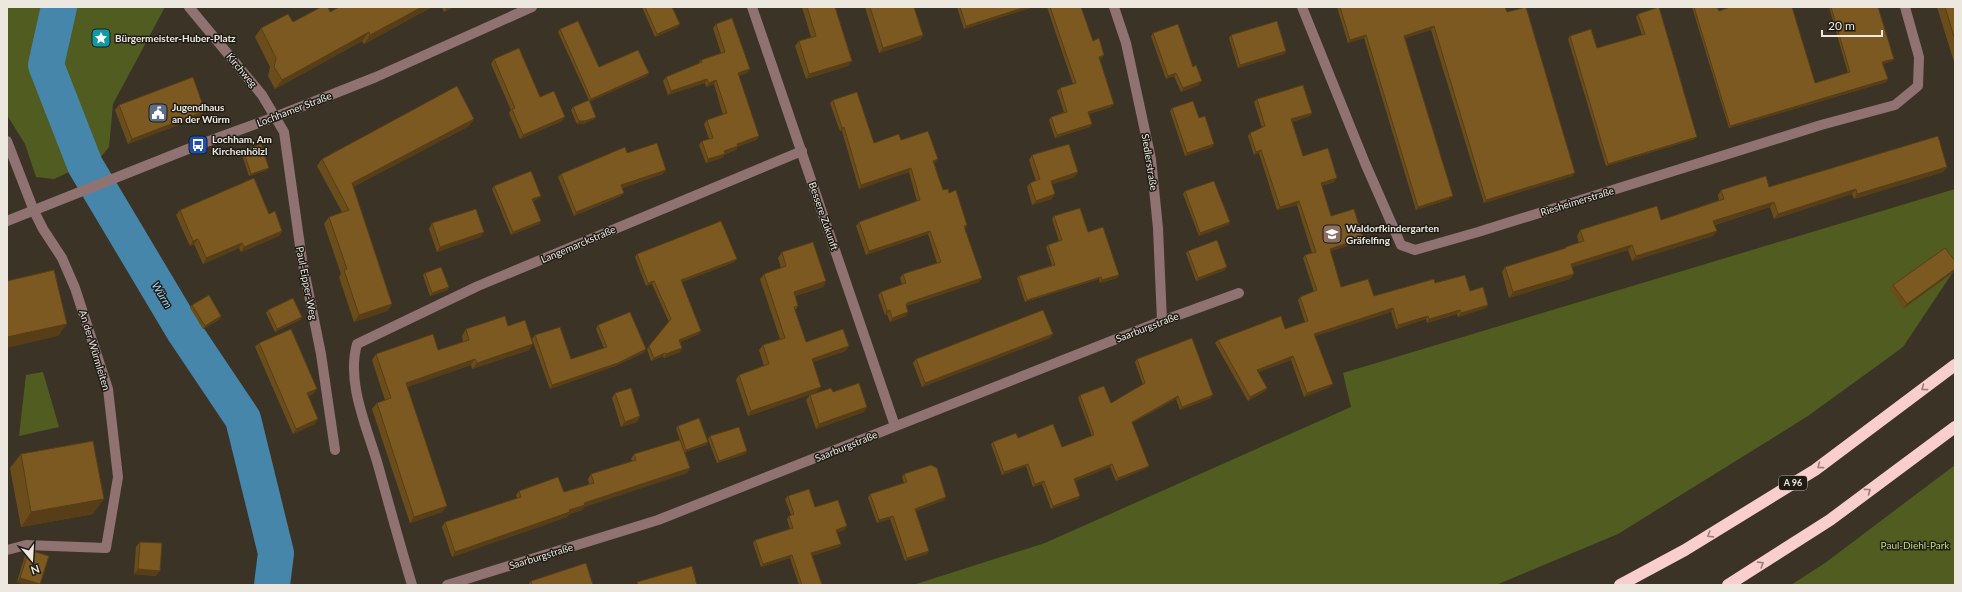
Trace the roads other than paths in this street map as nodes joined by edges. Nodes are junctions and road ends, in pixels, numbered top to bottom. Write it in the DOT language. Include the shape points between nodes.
graph roads {
  1 [pos="189,7"];
  2 [pos="532,7"];
  3 [pos="752,7"];
  4 [pos="1114,7"];
  5 [pos="1302,7"];
  6 [pos="1905,7"];
  7 [pos="275,117"];
  8 [pos="7,140"];
  9 [pos="802,151"];
  10 [pos="34,211"];
  11 [pos="7,222"];
  12 [pos="1239,292"];
  13 [pos="1162,321"];
  14 [pos="1955,365"];
  15 [pos="895,426"];
  16 [pos="1955,427"];
  17 [pos="335,450"];
  18 [pos="7,550"];
  19 [pos="412,585"];
  20 [pos="447,585"];
  21 [pos="1620,585"];
  22 [pos="1728,585"];
  1 -- 7 [label="street, Kirchweg" via="262,95"];
  2 -- 7 [label="street, Lochhamer Straße" via="376,77"];
  3 -- 9 [label="street, Bessere Zukunft"];
  4 -- 13 [label="street, Siedlerstraße" via="1126,43 1151,159 1158,228"];
  5 -- 6 [label="street, Riesheimerstraße" via="1364,163 1401,244 1415,250 1821,125 1895,105 1918,86 1919,57"];
  7 -- 10 [label="street, Lochhamer Straße"];
  7 -- 17 [label="street, Paul-Eipper-Weg" via="284,132 286,142 302,260 321,354"];
  8 -- 10 [label="street, An der Würmleiten"];
  9 -- 15 [label="street, Bessere Zukunft"];
  9 -- 19 [label="street, Langemarckstraße" via="478,286 356,344 353,358 354,376 362,413"];
  10 -- 11 [label="street, Lochhamer Straße"];
  10 -- 18 [label="street, An der Würmleiten" via="62,258 75,288 108,389 118,477 106,548 26,545"];
  12 -- 13 [label="street, Saarburgstraße"];
  13 -- 15 [label="street, Saarburgstraße"];
  14 -- 21 [label="highway, A 96, one-way" via="1815,470 1685,550"];
  15 -- 20 [label="street, Saarburgstraße" via="658,520"];
  22 -- 16 [label="highway, one-way" via="1830,520"];
}
